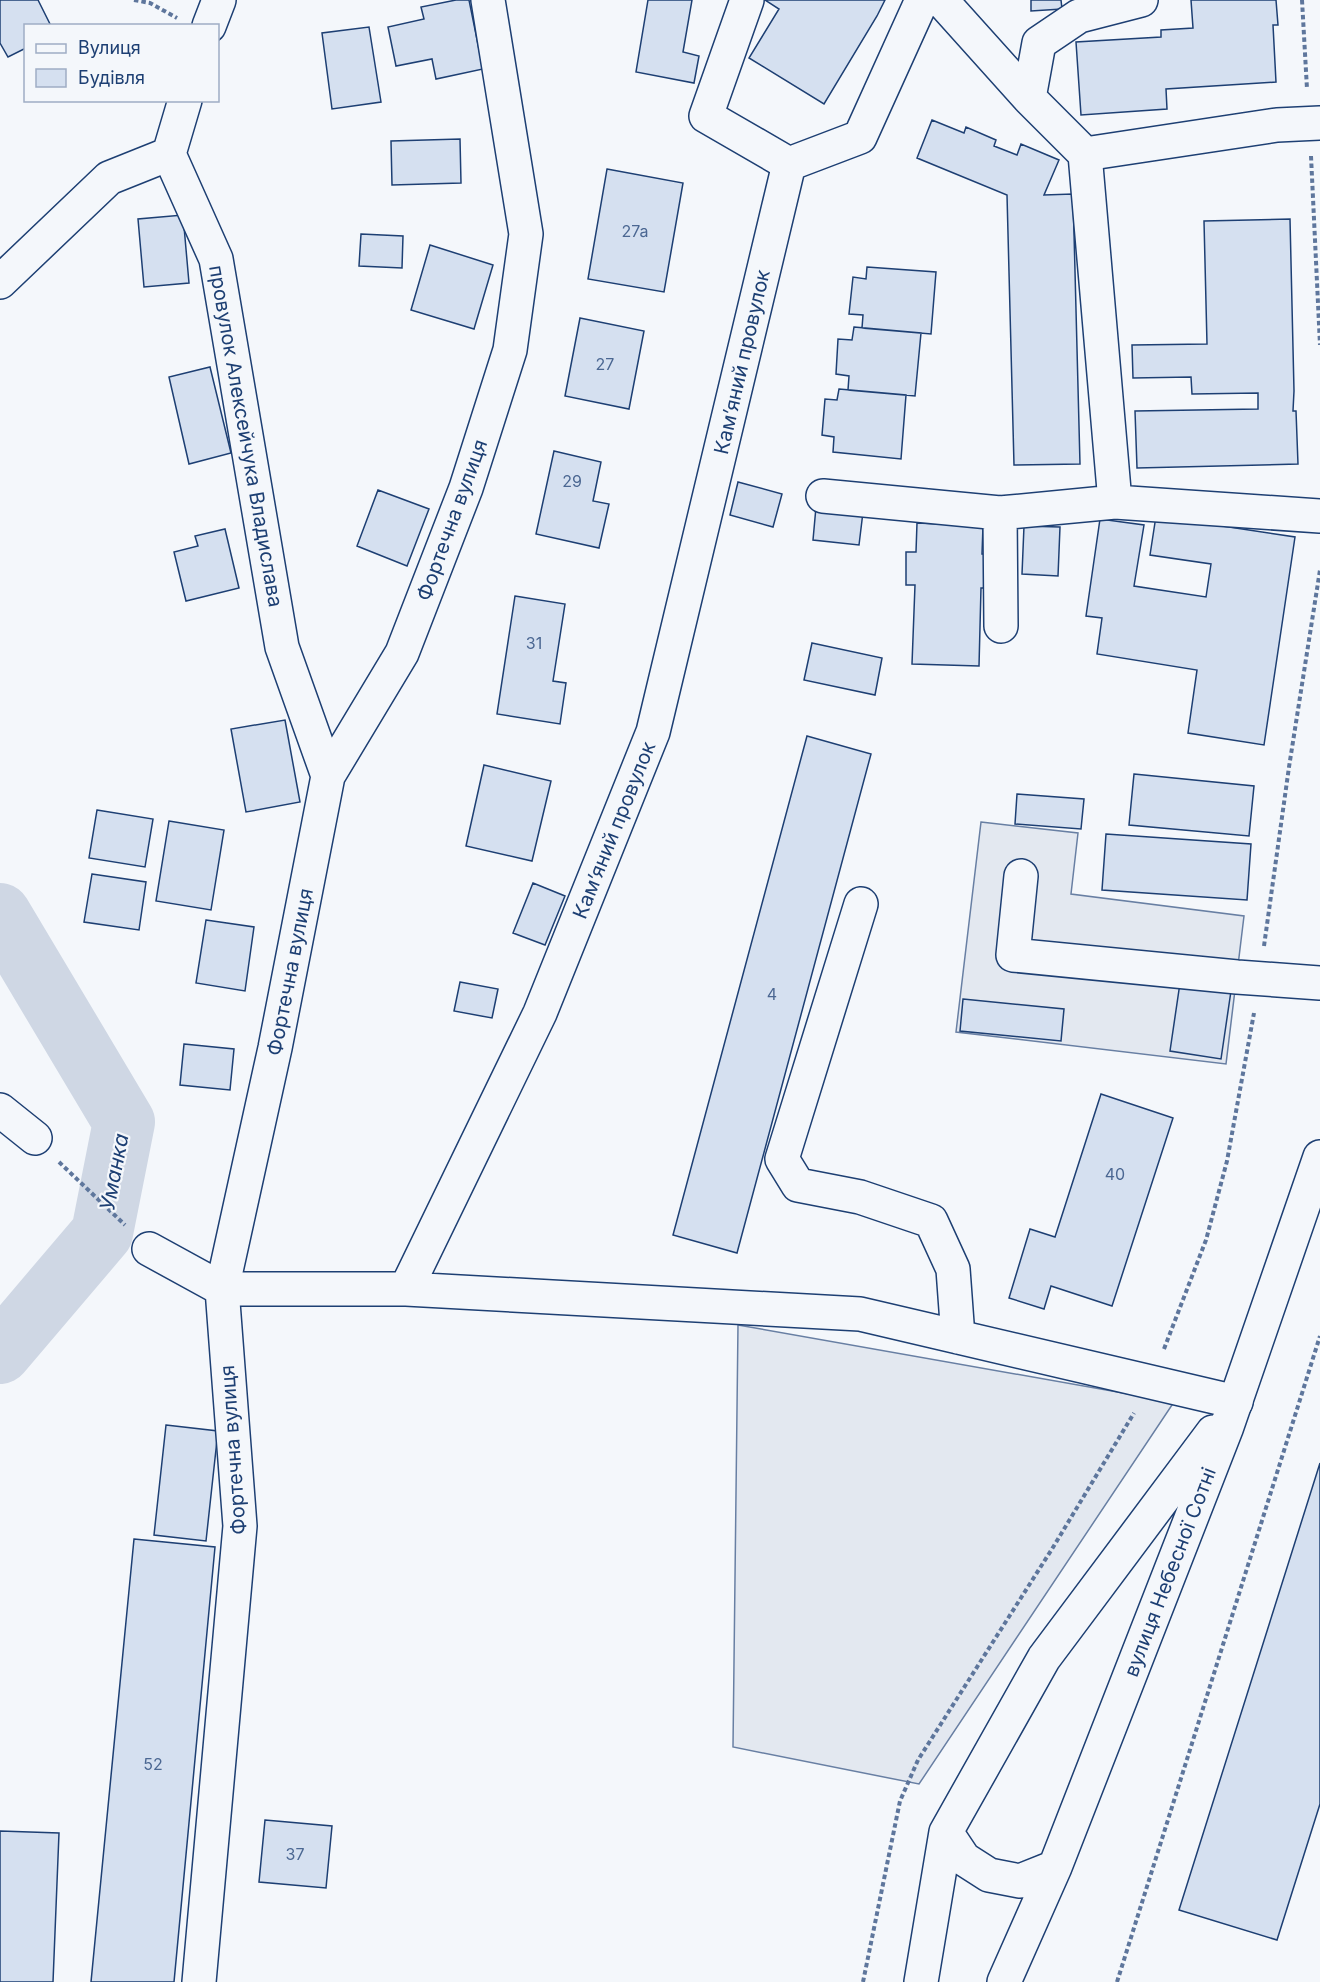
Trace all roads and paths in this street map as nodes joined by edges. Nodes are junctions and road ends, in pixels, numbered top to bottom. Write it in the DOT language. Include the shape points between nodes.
graph roads {
  1 [pos="134,0"];
  2 [pos="219,0"];
  3 [pos="488,0"];
  4 [pos="747,0"];
  5 [pos="922,0"];
  6 [pos="941,0"];
  7 [pos="1141,0"];
  8 [pos="1302,0"];
  9 [pos="182,24"];
  10 [pos="210,24"];
  11 [pos="1029,98"];
  12 [pos="184,102"];
  13 [pos="1315,123"];
  14 [pos="169,154"];
  15 [pos="1085,154"];
  16 [pos="789,164"];
  17 [pos="0,282"];
  18 [pos="1320,345"];
  19 [pos="823,496"];
  20 [pos="1115,502"];
  21 [pos="1000,513"];
  22 [pos="1320,516"];
  23 [pos="1320,570"];
  24 [pos="1001,626"];
  25 [pos="328,776"];
  26 [pos="1021,876"];
  27 [pos="861,903"];
  28 [pos="1260,979"];
  29 [pos="1320,983"];
  30 [pos="0,1110"];
  31 [pos="35,1138"];
  32 [pos="1320,1156"];
  33 [pos="149,1249"];
  34 [pos="222,1288"];
  35 [pos="406,1289"];
  36 [pos="1320,1336"];
  37 [pos="958,1337"];
  38 [pos="1148,1382"];
  39 [pos="1236,1402"];
  40 [pos="946,1832"];
  41 [pos="1055,1867"];
  42 [pos="199,1982"];
  43 [pos="863,1982"];
  44 [pos="921,1982"];
  45 [pos="1004,1982"];
  46 [pos="1117,1982"];
  1 -- 9 [label="path" via="176,16"];
  2 -- 10 [label="street"];
  3 -- 25 [label="street, Фортечна вулиця" via="526,234 510,350 466,488 402,653"];
  4 -- 16 [label="street" via="706,116"];
  5 -- 16 [label="street" via="860,137"];
  6 -- 11 [label="street"];
  7 -- 11 [label="street" via="1079,16 1039,43"];
  8 -- 13 [label="path"];
  11 -- 15 [label="street"];
  12 -- 14 [label="street"];
  13 -- 15 [label="street" via="1277,125"];
  13 -- 18 [label="path"];
  14 -- 17 [label="street" via="110,178"];
  14 -- 25 [label="street, провулок Алексейчука Владислава" via="216,259 282,647"];
  15 -- 20 [label="street"];
  16 -- 35 [label="street, Камʼяний провулок" via="653,732 540,1013"];
  19 -- 21 [label="street"];
  20 -- 21 [label="street"];
  20 -- 22 [label="street"];
  21 -- 24 [label="street"];
  23 -- 28 [label="path"];
  25 -- 34 [label="street, Фортечна вулиця" via="275,1048"];
  26 -- 28 [label="street" via="1013,955"];
  27 -- 37 [label="street" via="782,1159 798,1185 860,1197 931,1221 953,1269"];
  28 -- 29 [label="street"];
  28 -- 38 [label="path" via="1227,1161 1206,1240"];
  30 -- 31 [label="street"];
  31 -- 33 [label="path"];
  32 -- 39 [label="street, вулиця Небесної Сотні"];
  33 -- 34 [label="street"];
  34 -- 35 [label="street"];
  34 -- 42 [label="street, Фортечна вулиця" via="240,1526"];
  35 -- 37 [label="street" via="860,1314"];
  36 -- 46 [label="path"];
  37 -- 38 [label="street"];
  38 -- 39 [label="street"];
  38 -- 43 [label="path" via="1130,1421 918,1760 900,1801"];
  39 -- 40 [label="street" via="1044,1658"];
  39 -- 41 [label="street, вулиця Небесної Сотні"];
  40 -- 41 [label="street" via="964,1859 989,1875 1020,1881"];
  40 -- 44 [label="street"];
  41 -- 45 [label="street, вулиця Небесної Сотні"];
}
